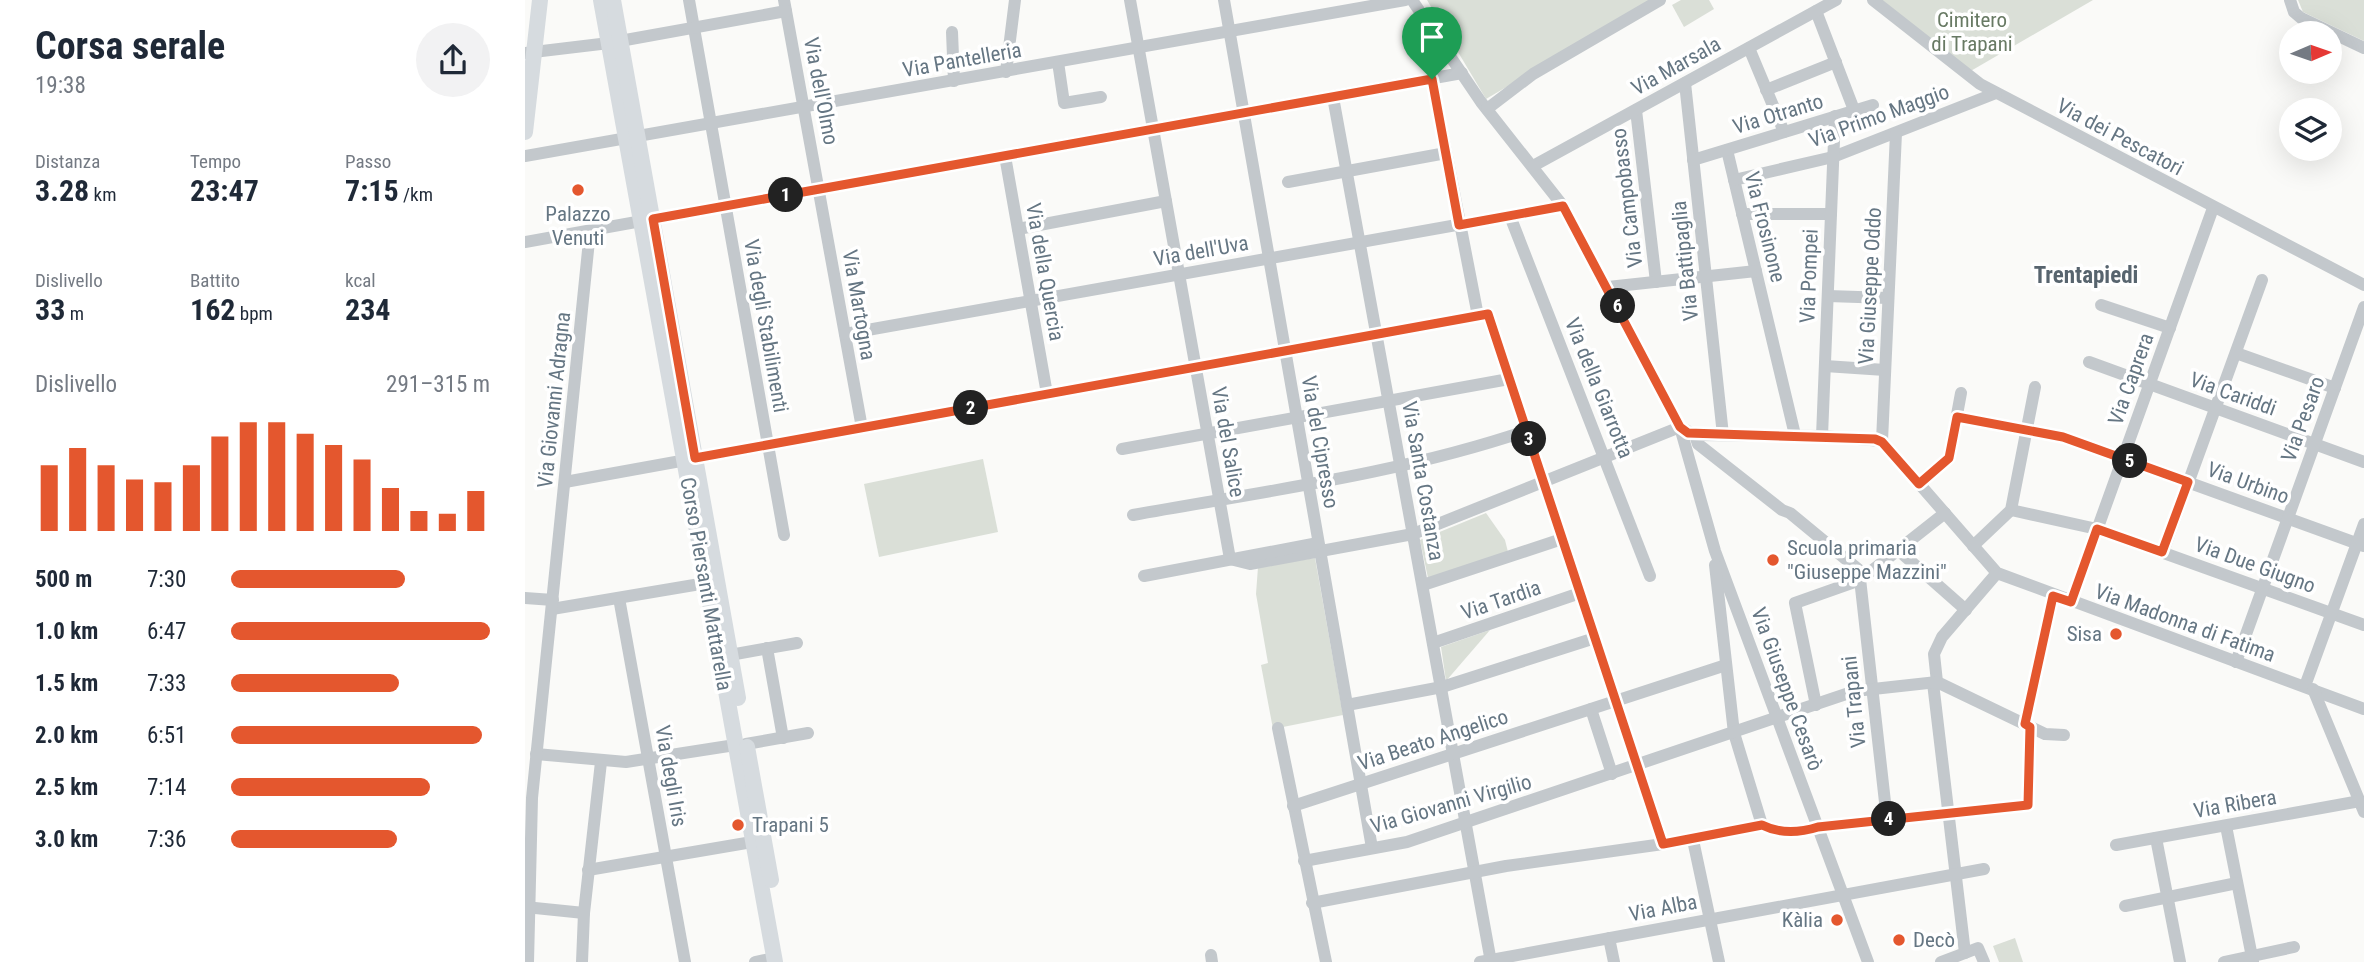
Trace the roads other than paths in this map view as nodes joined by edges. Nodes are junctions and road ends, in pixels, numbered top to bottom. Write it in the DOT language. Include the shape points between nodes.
graph roads {
  1 [pos="540,0"];
  2 [pos="601,0"];
  3 [pos="613,0"];
  4 [pos="689,0"];
  5 [pos="1015,0"];
  6 [pos="1130,0"];
  7 [pos="1224,0"];
  8 [pos="1405,0"];
  9 [pos="1412,0"];
  10 [pos="1660,0"];
  11 [pos="1836,0"];
  12 [pos="1873,0"];
  13 [pos="2290,0"];
  14 [pos="785,6"];
  15 [pos="1816,11"];
  16 [pos="694,28"];
  17 [pos="952,32"];
  18 [pos="1229,32"];
  19 [pos="615,42"];
  20 [pos="1139,48"];
  21 [pos="1749,48"];
  22 [pos="2364,48"];
  23 [pos="529,54"];
  24 [pos="1058,62"];
  25 [pos="1836,62"];
  26 [pos="1006,72"];
  27 [pos="1462,74"];
  28 [pos="1432,79"];
  29 [pos="954,81"];
  30 [pos="1685,83"];
  31 [pos="1766,90"];
  32 [pos="1996,93"];
  33 [pos="1101,97"];
  34 [pos="1333,97"];
  35 [pos="1873,104"];
  36 [pos="805,108"];
  37 [pos="1487,108"];
  38 [pos="1636,110"];
  39 [pos="1854,110"];
  40 [pos="1243,113"];
  41 [pos="1835,116"];
  42 [pos="711,125"];
  43 [pos="1153,129"];
  44 [pos="525,132"];
  45 [pos="1784,132"];
  46 [pos="1896,132"];
  47 [pos="633,139"];
  48 [pos="1727,150"];
  49 [pos="1446,153"];
  50 [pos="525,156"];
  51 [pos="1005,156"];
  52 [pos="1833,157"];
  53 [pos="1693,160"];
  54 [pos="1533,166"];
  55 [pos="1346,171"];
  56 [pos="1734,180"];
  57 [pos="1288,181"];
  58 [pos="819,189"];
  59 [pos="1166,201"];
  60 [pos="725,206"];
  61 [pos="1563,206"];
  62 [pos="2213,208"];
  63 [pos="1742,214"];
  64 [pos="1831,214"];
  65 [pos="1510,216"];
  66 [pos="647,220"];
  67 [pos="1459,225"];
  68 [pos="1018,229"];
  69 [pos="590,230"];
  70 [pos="525,242"];
  71 [pos="1360,242"];
  72 [pos="1269,259"];
  73 [pos="1756,271"];
  74 [pos="1179,275"];
  75 [pos="1706,277"];
  76 [pos="2262,280"];
  77 [pos="1656,282"];
  78 [pos="2364,285"];
  79 [pos="1608,287"];
  80 [pos="1828,296"];
  81 [pos="1888,298"];
  82 [pos="1030,301"];
  83 [pos="2101,305"];
  84 [pos="2364,307"];
  85 [pos="1478,316"];
  86 [pos="2170,328"];
  87 [pos="845,334"];
  88 [pos="1377,334"];
  89 [pos="1285,351"];
  90 [pos="2236,353"];
  91 [pos="2089,362"];
  92 [pos="1825,366"];
  93 [pos="1196,367"];
  94 [pos="1885,370"];
  95 [pos="1509,379"];
  96 [pos="2150,384"];
  97 [pos="2035,387"];
  98 [pos="2335,388"];
  99 [pos="1961,393"];
  100 [pos="1047,394"];
  101 [pos="1389,401"];
  102 [pos="2215,408"];
  103 [pos="1957,417"];
  104 [pos="1297,418"];
  105 [pos="1680,427"];
  106 [pos="862,428"];
  107 [pos="1526,430"];
  108 [pos="2026,430"];
  109 [pos="1207,433"];
  110 [pos="1695,435"];
  111 [pos="1723,435"];
  112 [pos="1795,436"];
  113 [pos="1822,436"];
  114 [pos="1882,442"];
  115 [pos="2315,444"];
  116 [pos="768,445"];
  117 [pos="1122,449"];
  118 [pos="1605,457"];
  119 [pos="2123,458"];
  120 [pos="690,459"];
  121 [pos="2364,462"];
  122 [pos="1401,466"];
  123 [pos="1543,481"];
  124 [pos="565,482"];
  125 [pos="2188,482"];
  126 [pos="1308,483"];
  127 [pos="1919,484"];
  128 [pos="1219,499"];
  129 [pos="2011,510"];
  130 [pos="1945,513"];
  131 [pos="1133,515"];
  132 [pos="2288,518"];
  133 [pos="2364,524"];
  134 [pos="2097,529"];
  135 [pos="1413,534"];
  136 [pos="784,535"];
  137 [pos="1562,539"];
  138 [pos="2361,544"];
  139 [pos="1973,546"];
  140 [pos="1319,547"];
  141 [pos="1898,550"];
  142 [pos="1715,551"];
  143 [pos="2162,552"];
  144 [pos="1230,559"];
  145 [pos="1997,573"];
  146 [pos="1144,576"];
  147 [pos="1650,576"];
  148 [pos="1860,580"];
  149 [pos="706,583"];
  150 [pos="1423,585"];
  151 [pos="2263,588"];
  152 [pos="1580,593"];
  153 [pos="2053,596"];
  154 [pos="525,598"];
  155 [pos="619,598"];
  156 [pos="2071,602"];
  157 [pos="552,604"];
  158 [pos="1966,610"];
  159 [pos="2331,613"];
  160 [pos="2364,625"];
  161 [pos="1595,638"];
  162 [pos="797,643"];
  163 [pos="1433,643"];
  164 [pos="767,648"];
  165 [pos="730,655"];
  166 [pos="2236,662"];
  167 [pos="1725,665"];
  168 [pos="1935,682"];
  169 [pos="1442,687"];
  170 [pos="2309,687"];
  171 [pos="1872,690"];
  172 [pos="1617,697"];
  173 [pos="1347,705"];
  174 [pos="1816,705"];
  175 [pos="2364,709"];
  176 [pos="1588,710"];
  177 [pos="1777,719"];
  178 [pos="2028,725"];
  179 [pos="1278,728"];
  180 [pos="808,733"];
  181 [pos="1734,733"];
  182 [pos="2064,735"];
  183 [pos="783,738"];
  184 [pos="741,745"];
  185 [pos="536,754"];
  186 [pos="1454,754"];
  187 [pos="649,760"];
  188 [pos="601,762"];
  189 [pos="1640,767"];
  190 [pos="1609,775"];
  191 [pos="1361,784"];
  192 [pos="1293,806"];
  193 [pos="2362,807"];
  194 [pos="1948,813"];
  195 [pos="1887,820"];
  196 [pos="1467,823"];
  197 [pos="1762,825"];
  198 [pos="2226,826"];
  199 [pos="1818,827"];
  200 [pos="2156,838"];
  201 [pos="1693,840"];
  202 [pos="752,842"];
  203 [pos="1663,844"];
  204 [pos="2116,845"];
  205 [pos="1372,848"];
  206 [pos="667,857"];
  207 [pos="1304,861"];
  208 [pos="1985,869"];
  209 [pos="589,870"];
  210 [pos="1475,872"];
  211 [pos="1956,874"];
  212 [pos="2237,883"];
  213 [pos="1843,894"];
  214 [pos="2167,897"];
  215 [pos="1312,903"];
  216 [pos="2125,906"];
  217 [pos="527,907"];
  218 [pos="584,913"];
  219 [pos="1710,919"];
  220 [pos="773,921"];
  221 [pos="1609,938"];
  222 [pos="527,940"];
  223 [pos="2294,947"];
  224 [pos="1964,950"];
  225 [pos="2252,959"];
  226 [pos="1867,960"];
  227 [pos="778,961"];
  228 [pos="1487,961"];
  229 [pos="528,962"];
  230 [pos="582,962"];
  231 [pos="685,962"];
  232 [pos="755,962"];
  233 [pos="1326,962"];
  234 [pos="1614,962"];
  235 [pos="1719,962"];
  236 [pos="1851,962"];
  237 [pos="1941,962"];
  238 [pos="1984,962"];
  239 [pos="2180,962"];
  240 [pos="2224,962"];
  1 -- 23 [label="main road"];
  2 -- 19 [label="main road, Corso Piersanti Mattarella"];
  3 -- 19 [label="main road, Corso Piersanti Mattarella"];
  4 -- 16 [label="street, Via degli Stabilimenti"];
  5 -- 26 [label="street"];
  6 -- 20 [label="street, Via del Salice"];
  7 -- 18 [label="street, Via del Cipresso"];
  8 -- 18 [label="street, Via Pantelleria"];
  9 -- 27 [label="street"];
  10 -- 37 [label="street" via="1533,74"];
  11 -- 15 [label="street, Via Marsala"];
  12 -- 32 [label="street, Via dei Pescatori" via="1965,74"];
  13 -- 22 [label="street" via="2301,19"];
  14 -- 16 [label="street"];
  14 -- 36 [label="street, Via dell'Olmo"];
  15 -- 21 [label="street, Via Marsala"];
  15 -- 25 [label="street"];
  16 -- 19 [label="street"];
  16 -- 42 [label="street, Via degli Stabilimenti"];
  17 -- 29 [label="street"];
  18 -- 20 [label="street, Via Pantelleria"];
  18 -- 40 [label="street, Via del Cipresso"];
  19 -- 23 [label="street"];
  19 -- 47 [label="main road, Corso Piersanti Mattarella"];
  20 -- 24 [label="street, Via Pantelleria"];
  20 -- 43 [label="street, Via del Salice"];
  21 -- 30 [label="street, Via Marsala"];
  21 -- 31 [label="street"];
  23 -- 44 [label="main road"];
  24 -- 26 [label="street, Via Pantelleria"];
  24 -- 33 [label="street" via="1065,103"];
  25 -- 31 [label="street"];
  25 -- 39 [label="street"];
  26 -- 29 [label="street, Via Pantelleria"];
  27 -- 28 [label="street"];
  27 -- 37 [label="street"];
  28 -- 34 [label="street"];
  28 -- 49 [label="street"];
  29 -- 36 [label="street, Via Pantelleria"];
  30 -- 38 [label="street, Via Marsala"];
  30 -- 53 [label="street, Via Battipaglia"];
  31 -- 45 [label="street"];
  32 -- 46 [label="street, Via Primo Maggio"];
  32 -- 62 [label="street, Via dei Pescatori"];
  34 -- 40 [label="street"];
  34 -- 55 [label="street, Via Santa Costanza"];
  35 -- 39 [label="street, Via Otranto"];
  36 -- 42 [label="street, Via Pantelleria"];
  36 -- 58 [label="street, Via dell'Olmo"];
  37 -- 54 [label="street"];
  38 -- 54 [label="street, Via Marsala"];
  38 -- 77 [label="street, Via Campobasso"];
  39 -- 41 [label="street, Via Otranto"];
  40 -- 43 [label="street"];
  40 -- 72 [label="street, Via del Cipresso"];
  41 -- 45 [label="street, Via Otranto"];
  41 -- 52 [label="street, Via Pompei"];
  42 -- 47 [label="street, Via Pantelleria"];
  42 -- 60 [label="street, Via degli Stabilimenti"];
  43 -- 51 [label="street"];
  43 -- 59 [label="street, Via del Salice"];
  45 -- 48 [label="street, Via Otranto"];
  46 -- 52 [label="street, Via Primo Maggio"];
  46 -- 81 [label="street, Via Giuseppe Oddo"];
  47 -- 50 [label="street, Via Pantelleria"];
  47 -- 66 [label="main road, Corso Piersanti Mattarella"];
  48 -- 53 [label="street, Via Otranto"];
  48 -- 56 [label="street, Via Frosinone"];
  49 -- 55 [label="street"];
  49 -- 67 [label="street"];
  51 -- 58 [label="street"];
  51 -- 68 [label="street, Via della Quercia"];
  52 -- 56 [label="street, Via Primo Maggio"];
  52 -- 64 [label="street, Via Pompei"];
  53 -- 75 [label="street, Via Battipaglia"];
  54 -- 61 [label="street"];
  55 -- 57 [label="street"];
  55 -- 71 [label="street, Via Santa Costanza"];
  56 -- 63 [label="street, Via Frosinone"];
  58 -- 60 [label="street"];
  58 -- 87 [label="street, Via Martogna"];
  59 -- 68 [label="street"];
  59 -- 74 [label="street, Via del Salice"];
  60 -- 66 [label="street"];
  60 -- 116 [label="street, Via degli Stabilimenti"];
  61 -- 65 [label="street, Via dell'Uva"];
  61 -- 79 [label="street"];
  62 -- 78 [label="street, Via dei Pescatori"];
  62 -- 86 [label="street, Via Caprera"];
  63 -- 64 [label="street"];
  63 -- 73 [label="street, Via Frosinone"];
  64 -- 80 [label="street, Via Pompei"];
  65 -- 67 [label="street, Via dell'Uva"];
  65 -- 118 [label="street, Via della Giarrotta"];
  66 -- 69 [label="street"];
  66 -- 120 [label="main road, Corso Piersanti Mattarella"];
  67 -- 71 [label="street, Via dell'Uva"];
  67 -- 85 [label="street"];
  68 -- 82 [label="street, Via della Quercia"];
  69 -- 70 [label="street"];
  69 -- 124 [label="street, Via Giovanni Adragna"];
  71 -- 72 [label="street, Via dell'Uva"];
  71 -- 88 [label="street, Via Santa Costanza"];
  72 -- 74 [label="street, Via dell'Uva"];
  72 -- 89 [label="street, Via del Cipresso"];
  73 -- 75 [label="street"];
  73 -- 112 [label="street, Via Frosinone"];
  74 -- 82 [label="street, Via dell'Uva"];
  74 -- 93 [label="street, Via del Salice"];
  75 -- 77 [label="street"];
  75 -- 111 [label="street, Via Battipaglia"];
  76 -- 90 [label="street"];
  77 -- 79 [label="street"];
  79 -- 105 [label="street"];
  80 -- 81 [label="street"];
  80 -- 92 [label="street, Via Pompei"];
  81 -- 94 [label="street, Via Giuseppe Oddo"];
  82 -- 87 [label="street, Via dell'Uva"];
  82 -- 100 [label="street, Via della Quercia"];
  83 -- 86 [label="street"];
  84 -- 98 [label="street, Via Pesaro"];
  85 -- 88 [label="street"];
  85 -- 95 [label="street" via="1488,314"];
  86 -- 96 [label="street, Via Caprera"];
  87 -- 106 [label="street, Via Martogna"];
  88 -- 89 [label="street"];
  88 -- 101 [label="street, Via Santa Costanza"];
  89 -- 93 [label="street"];
  89 -- 104 [label="street, Via del Cipresso"];
  90 -- 98 [label="street"];
  90 -- 102 [label="street"];
  91 -- 96 [label="street, Via Cariddi"];
  92 -- 94 [label="street"];
  92 -- 113 [label="street, Via Pompei"];
  93 -- 100 [label="street"];
  93 -- 109 [label="street, Via del Salice"];
  94 -- 114 [label="street, Via Giuseppe Oddo"];
  95 -- 101 [label="street"];
  95 -- 107 [label="street"];
  96 -- 102 [label="street, Via Cariddi"];
  96 -- 119 [label="street, Via Caprera"];
  97 -- 108 [label="street"];
  98 -- 115 [label="street, Via Pesaro"];
  99 -- 103 [label="street"];
  100 -- 106 [label="street"];
  101 -- 104 [label="street"];
  101 -- 122 [label="street, Via Santa Costanza"];
  102 -- 115 [label="street, Via Cariddi"];
  102 -- 125 [label="street"];
  103 -- 108 [label="street, Via Urbino"];
  103 -- 127 [label="street" via="1949,458"];
  104 -- 109 [label="street"];
  104 -- 126 [label="street, Via del Cipresso"];
  105 -- 110 [label="street"];
  105 -- 118 [label="street"];
  105 -- 142 [label="street, Via Giuseppe Cesarò"];
  106 -- 116 [label="street"];
  107 -- 122 [label="street"];
  107 -- 123 [label="street"];
  108 -- 119 [label="street, Via Urbino" via="2063,437"];
  108 -- 129 [label="street"];
  109 -- 117 [label="street"];
  109 -- 128 [label="street, Via del Salice"];
  110 -- 111 [label="street"];
  110 -- 148 [label="street" via="1697,444 1859,570"];
  111 -- 112 [label="street"];
  112 -- 113 [label="street"];
  113 -- 114 [label="street"];
  114 -- 127 [label="street, Via Madonna di Fatima"];
  115 -- 121 [label="street, Via Cariddi"];
  115 -- 132 [label="street, Via Pesaro"];
  116 -- 120 [label="street"];
  116 -- 136 [label="street, Via degli Stabilimenti"];
  118 -- 123 [label="street"];
  118 -- 147 [label="street, Via della Giarrotta"];
  119 -- 125 [label="street, Via Urbino"];
  119 -- 134 [label="street, Via Caprera"];
  120 -- 124 [label="street"];
  120 -- 149 [label="main road, Corso Piersanti Mattarella"];
  120 -- 165 [label="main road, Corso Piersanti Mattarella"];
  122 -- 126 [label="street"];
  122 -- 135 [label="street, Via Santa Costanza"];
  123 -- 135 [label="street"];
  123 -- 137 [label="street"];
  124 -- 157 [label="street, Via Giovanni Adragna"];
  125 -- 132 [label="street, Via Urbino"];
  125 -- 143 [label="street"];
  126 -- 128 [label="street"];
  126 -- 140 [label="street, Via del Cipresso"];
  127 -- 130 [label="street, Via Madonna di Fatima"];
  128 -- 131 [label="street"];
  128 -- 144 [label="street, Via del Salice"];
  129 -- 134 [label="street, Via Due Giugno"];
  129 -- 139 [label="street"];
  130 -- 139 [label="street, Via Madonna di Fatima"];
  130 -- 141 [label="street"];
  132 -- 138 [label="street, Via Urbino"];
  132 -- 151 [label="street, Via Pesaro"];
  133 -- 138 [label="street"];
  134 -- 143 [label="street, Via Due Giugno"];
  134 -- 156 [label="street, Via Caprera"];
  135 -- 140 [label="street"];
  135 -- 150 [label="street, Via Santa Costanza"];
  137 -- 150 [label="street"];
  137 -- 152 [label="street"];
  138 -- 159 [label="street"];
  139 -- 145 [label="street, Via Madonna di Fatima"];
  140 -- 144 [label="street" via="1250,564"];
  140 -- 173 [label="street, Via del Cipresso"];
  141 -- 148 [label="street"];
  141 -- 158 [label="street"];
  142 -- 167 [label="street"];
  142 -- 177 [label="street, Via Giuseppe Cesarò"];
  143 -- 151 [label="street, Via Due Giugno"];
  144 -- 146 [label="street"];
  145 -- 153 [label="street, Via Madonna di Fatima"];
  145 -- 158 [label="street"];
  148 -- 171 [label="street, Via Trapani"];
  148 -- 174 [label="street" via="1795,603"];
  149 -- 155 [label="street"];
  149 -- 184 [label="main road, Corso Piersanti Mattarella"];
  150 -- 163 [label="street, Via Santa Costanza"];
  151 -- 159 [label="street, Via Due Giugno"];
  151 -- 166 [label="street, Via Pesaro"];
  152 -- 161 [label="street"];
  152 -- 163 [label="street, Via Tardia"];
  153 -- 156 [label="street, Via Madonna di Fatima"];
  153 -- 178 [label="street"];
  154 -- 157 [label="street"];
  155 -- 157 [label="street"];
  155 -- 187 [label="street, Via degli Iris"];
  156 -- 166 [label="street, Via Madonna di Fatima"];
  157 -- 185 [label="street, Via Giovanni Adragna"];
  158 -- 168 [label="street" via="1942,637 1934,654"];
  159 -- 160 [label="street, Via Due Giugno"];
  159 -- 170 [label="street"];
  161 -- 169 [label="street"];
  161 -- 172 [label="street"];
  162 -- 164 [label="street"];
  163 -- 169 [label="street, Via Santa Costanza"];
  164 -- 165 [label="street"];
  164 -- 183 [label="street"];
  165 -- 184 [label="main road, Corso Piersanti Mattarella"];
  166 -- 170 [label="street, Via Madonna di Fatima"];
  167 -- 172 [label="street"];
  167 -- 181 [label="street"];
  168 -- 171 [label="street"];
  168 -- 178 [label="street"];
  168 -- 194 [label="street"];
  169 -- 173 [label="street"];
  169 -- 186 [label="street, Via Santa Costanza"];
  170 -- 175 [label="street, Via Madonna di Fatima"];
  170 -- 193 [label="street"];
  171 -- 174 [label="street"];
  171 -- 195 [label="street, Via Trapani"];
  172 -- 176 [label="street, Via Beato Angelico"];
  172 -- 189 [label="street"];
  173 -- 191 [label="street, Via del Cipresso"];
  174 -- 177 [label="street"];
  176 -- 186 [label="street, Via Beato Angelico"];
  176 -- 190 [label="street"];
  177 -- 181 [label="street"];
  177 -- 199 [label="street, Via Giuseppe Cesarò"];
  178 -- 182 [label="street" via="2045,734"];
  178 -- 194 [label="street" via="2028,805"];
  179 -- 192 [label="street"];
  180 -- 183 [label="street"];
  181 -- 189 [label="street"];
  181 -- 197 [label="street"];
  183 -- 184 [label="street"];
  184 -- 187 [label="street"];
  184 -- 202 [label="main road, Corso Piersanti Mattarella"];
  184 -- 220 [label="main road, Corso Piersanti Mattarella"];
  185 -- 188 [label="street"];
  185 -- 217 [label="street, Via Giovanni Adragna"];
  186 -- 191 [label="street, Via Beato Angelico"];
  186 -- 196 [label="street, Via Santa Costanza"];
  187 -- 188 [label="street"];
  187 -- 206 [label="street, Via degli Iris"];
  188 -- 209 [label="street"];
  189 -- 190 [label="street, Via Giovanni Virgilio"];
  189 -- 203 [label="street"];
  190 -- 196 [label="street, Via Giovanni Virgilio"];
  191 -- 192 [label="street, Via Beato Angelico"];
  191 -- 205 [label="street, Via del Cipresso"];
  192 -- 207 [label="street"];
  193 -- 198 [label="street, Via Ribera"];
  194 -- 195 [label="street"];
  194 -- 211 [label="street"];
  195 -- 199 [label="street"];
  196 -- 205 [label="street, Via Giovanni Virgilio"];
  196 -- 210 [label="street, Via Santa Costanza"];
  197 -- 199 [label="street" via="1774,831"];
  197 -- 201 [label="street"];
  198 -- 200 [label="street, Via Ribera"];
  198 -- 212 [label="street"];
  199 -- 213 [label="street, Via Giuseppe Cesarò"];
  200 -- 204 [label="street, Via Ribera"];
  200 -- 214 [label="street"];
  201 -- 203 [label="street"];
  201 -- 219 [label="street"];
  202 -- 206 [label="street"];
  202 -- 220 [label="main road, Corso Piersanti Mattarella"];
  203 -- 210 [label="street"];
  205 -- 207 [label="street, Via Giovanni Virgilio"];
  206 -- 209 [label="street"];
  206 -- 231 [label="street, Via degli Iris"];
  207 -- 215 [label="street"];
  208 -- 211 [label="street, Via Alba"];
  209 -- 218 [label="street"];
  210 -- 215 [label="street"];
  210 -- 228 [label="street, Via Santa Costanza"];
  211 -- 213 [label="street, Via Alba"];
  211 -- 224 [label="street"];
  212 -- 214 [label="street"];
  212 -- 225 [label="street"];
  213 -- 219 [label="street, Via Alba"];
  213 -- 226 [label="street, Via Giuseppe Cesarò"];
  214 -- 216 [label="street"];
  214 -- 239 [label="street"];
  215 -- 233 [label="street"];
  217 -- 218 [label="street"];
  217 -- 222 [label="street, Via Giovanni Adragna"];
  218 -- 230 [label="street"];
  219 -- 221 [label="street, Via Alba"];
  219 -- 235 [label="street"];
  220 -- 227 [label="main road, Corso Piersanti Mattarella"];
  221 -- 228 [label="street, Via Alba"];
  221 -- 234 [label="street"];
  222 -- 229 [label="street, Via Giovanni Adragna"];
  223 -- 225 [label="street"];
  224 -- 237 [label="street"];
  224 -- 238 [label="street" via="1978,948"];
  225 -- 240 [label="street"];
  226 -- 236 [label="street"];
  227 -- 232 [label="street"];
}
